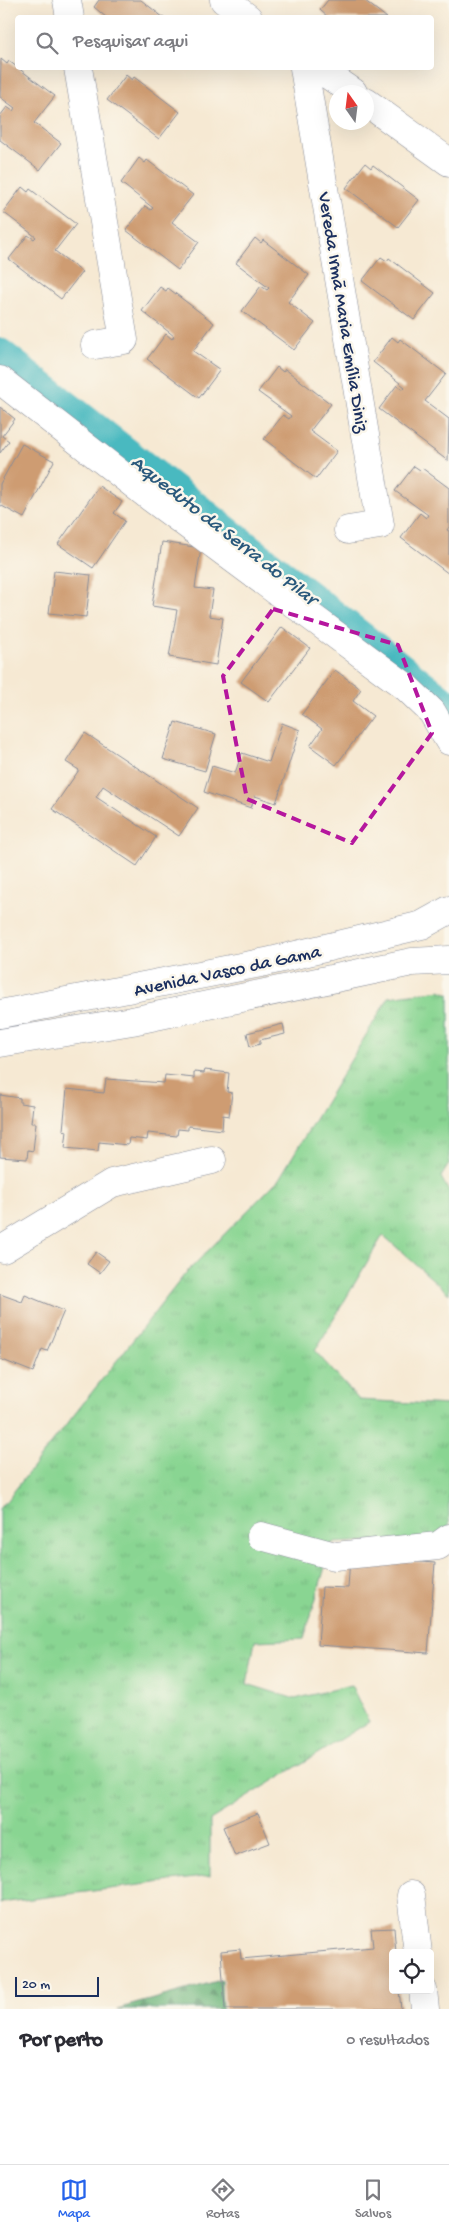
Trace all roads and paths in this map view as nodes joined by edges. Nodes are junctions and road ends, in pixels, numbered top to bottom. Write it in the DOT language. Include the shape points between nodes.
graph roads {
  1 [pos="67,0"];
  2 [pos="224,0"];
  3 [pos="70,15"];
  4 [pos="244,15"];
  5 [pos="78,70"];
  6 [pos="304,70"];
  7 [pos="321,70"];
  8 [pos="343,85"];
  9 [pos="374,108"];
  10 [pos="449,162"];
  11 [pos="95,345"];
  12 [pos="0,380"];
  13 [pos="348,530"];
  14 [pos="449,741"];
  15 [pos="449,910"];
  16 [pos="449,960"];
  17 [pos="0,1014"];
  18 [pos="0,1043"];
  19 [pos="212,1160"];
  20 [pos="0,1248"];
  21 [pos="261,1536"];
  22 [pos="449,1538"];
  23 [pos="411,1895"];
  24 [pos="418,1949"];
  25 [pos="423,1994"];
  26 [pos="425,2009"];
  1 -- 3 [label="main road"];
  2 -- 4 [label="main road"];
  5 -- 11 [label="main road" via="124,340"];
  6 -- 13 [label="main road, Vereda Irmã Maria Emília Diniz" via="380,525"];
  7 -- 8 [label="main road"];
  9 -- 10 [label="main road"];
  12 -- 14 [label="main road" via="150,497 406,687 432,712"];
  15 -- 17 [label="main road, Avenida Vasco da Gama" via="422,925 266,962"];
  16 -- 18 [label="main road, Avenida Vasco da Gama" via="412,962 132,1021"];
  19 -- 20 [label="main road" via="112,1183"];
  21 -- 22 [label="main road" via="335,1556 438,1546"];
  23 -- 24 [label="main road"];
  25 -- 26 [label="main road"];
}
